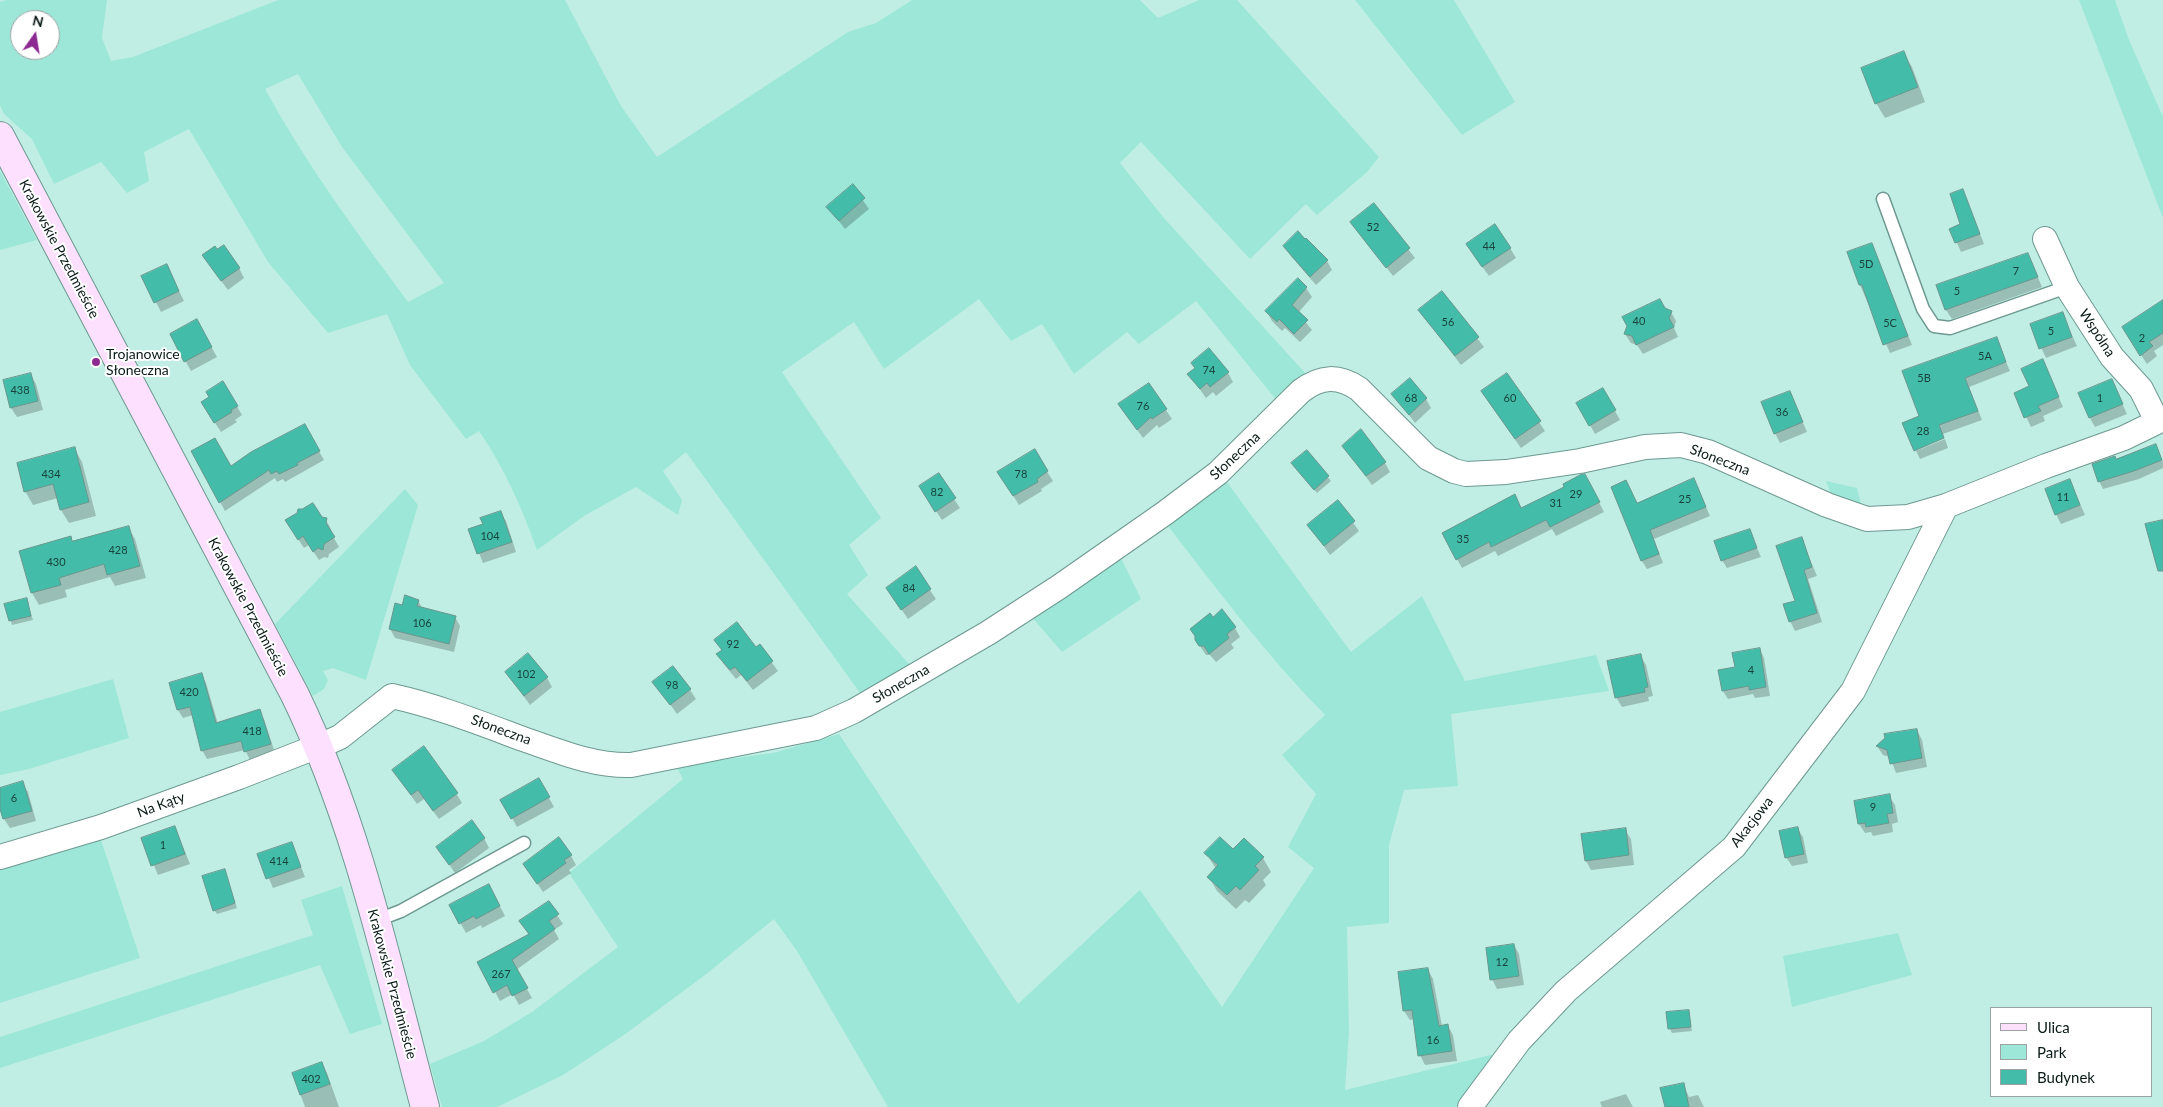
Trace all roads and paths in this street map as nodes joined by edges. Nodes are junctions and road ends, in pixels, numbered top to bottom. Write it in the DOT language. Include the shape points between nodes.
graph roads {
  1 [pos="0,136"];
  2 [pos="1883,199"];
  3 [pos="2045,239"];
  4 [pos="2068,287"];
  5 [pos="2160,420"];
  6 [pos="1946,506"];
  7 [pos="319,745"];
  8 [pos="524,843"];
  9 [pos="0,857"];
  10 [pos="375,921"];
  11 [pos="425,1107"];
  12 [pos="1470,1107"];
  1 -- 7 [label="main road, Krakowskie Przedmieście"];
  2 -- 4 [label="lane" via="1923,309 1934,326 1950,328"];
  3 -- 4 [label="street, Wspólna"];
  4 -- 5 [label="street, Wspólna" via="2112,357 2141,390"];
  5 -- 6 [label="street, Słoneczna" via="2124,438"];
  6 -- 7 [label="street, Słoneczna" via="1908,517 1867,519 1827,505 1708,452 1680,445 1645,447 1580,462 1466,474 1428,458 1358,389 1348,382 1330,378 1311,384 1218,473 1059,587 988,633 833,722 631,765 618,765 567,754 430,704 392,696 340,737"];
  6 -- 12 [label="street, Akacjowa" via="1853,691 1734,847 1566,991 1519,1041"];
  7 -- 9 [label="street, Na Kąty" via="101,827"];
  7 -- 10 [label="main road, Krakowskie Przedmieście" via="344,811"];
  8 -- 10 [label="lane" via="430,896"];
  10 -- 11 [label="main road, Krakowskie Przedmieście"];
}
